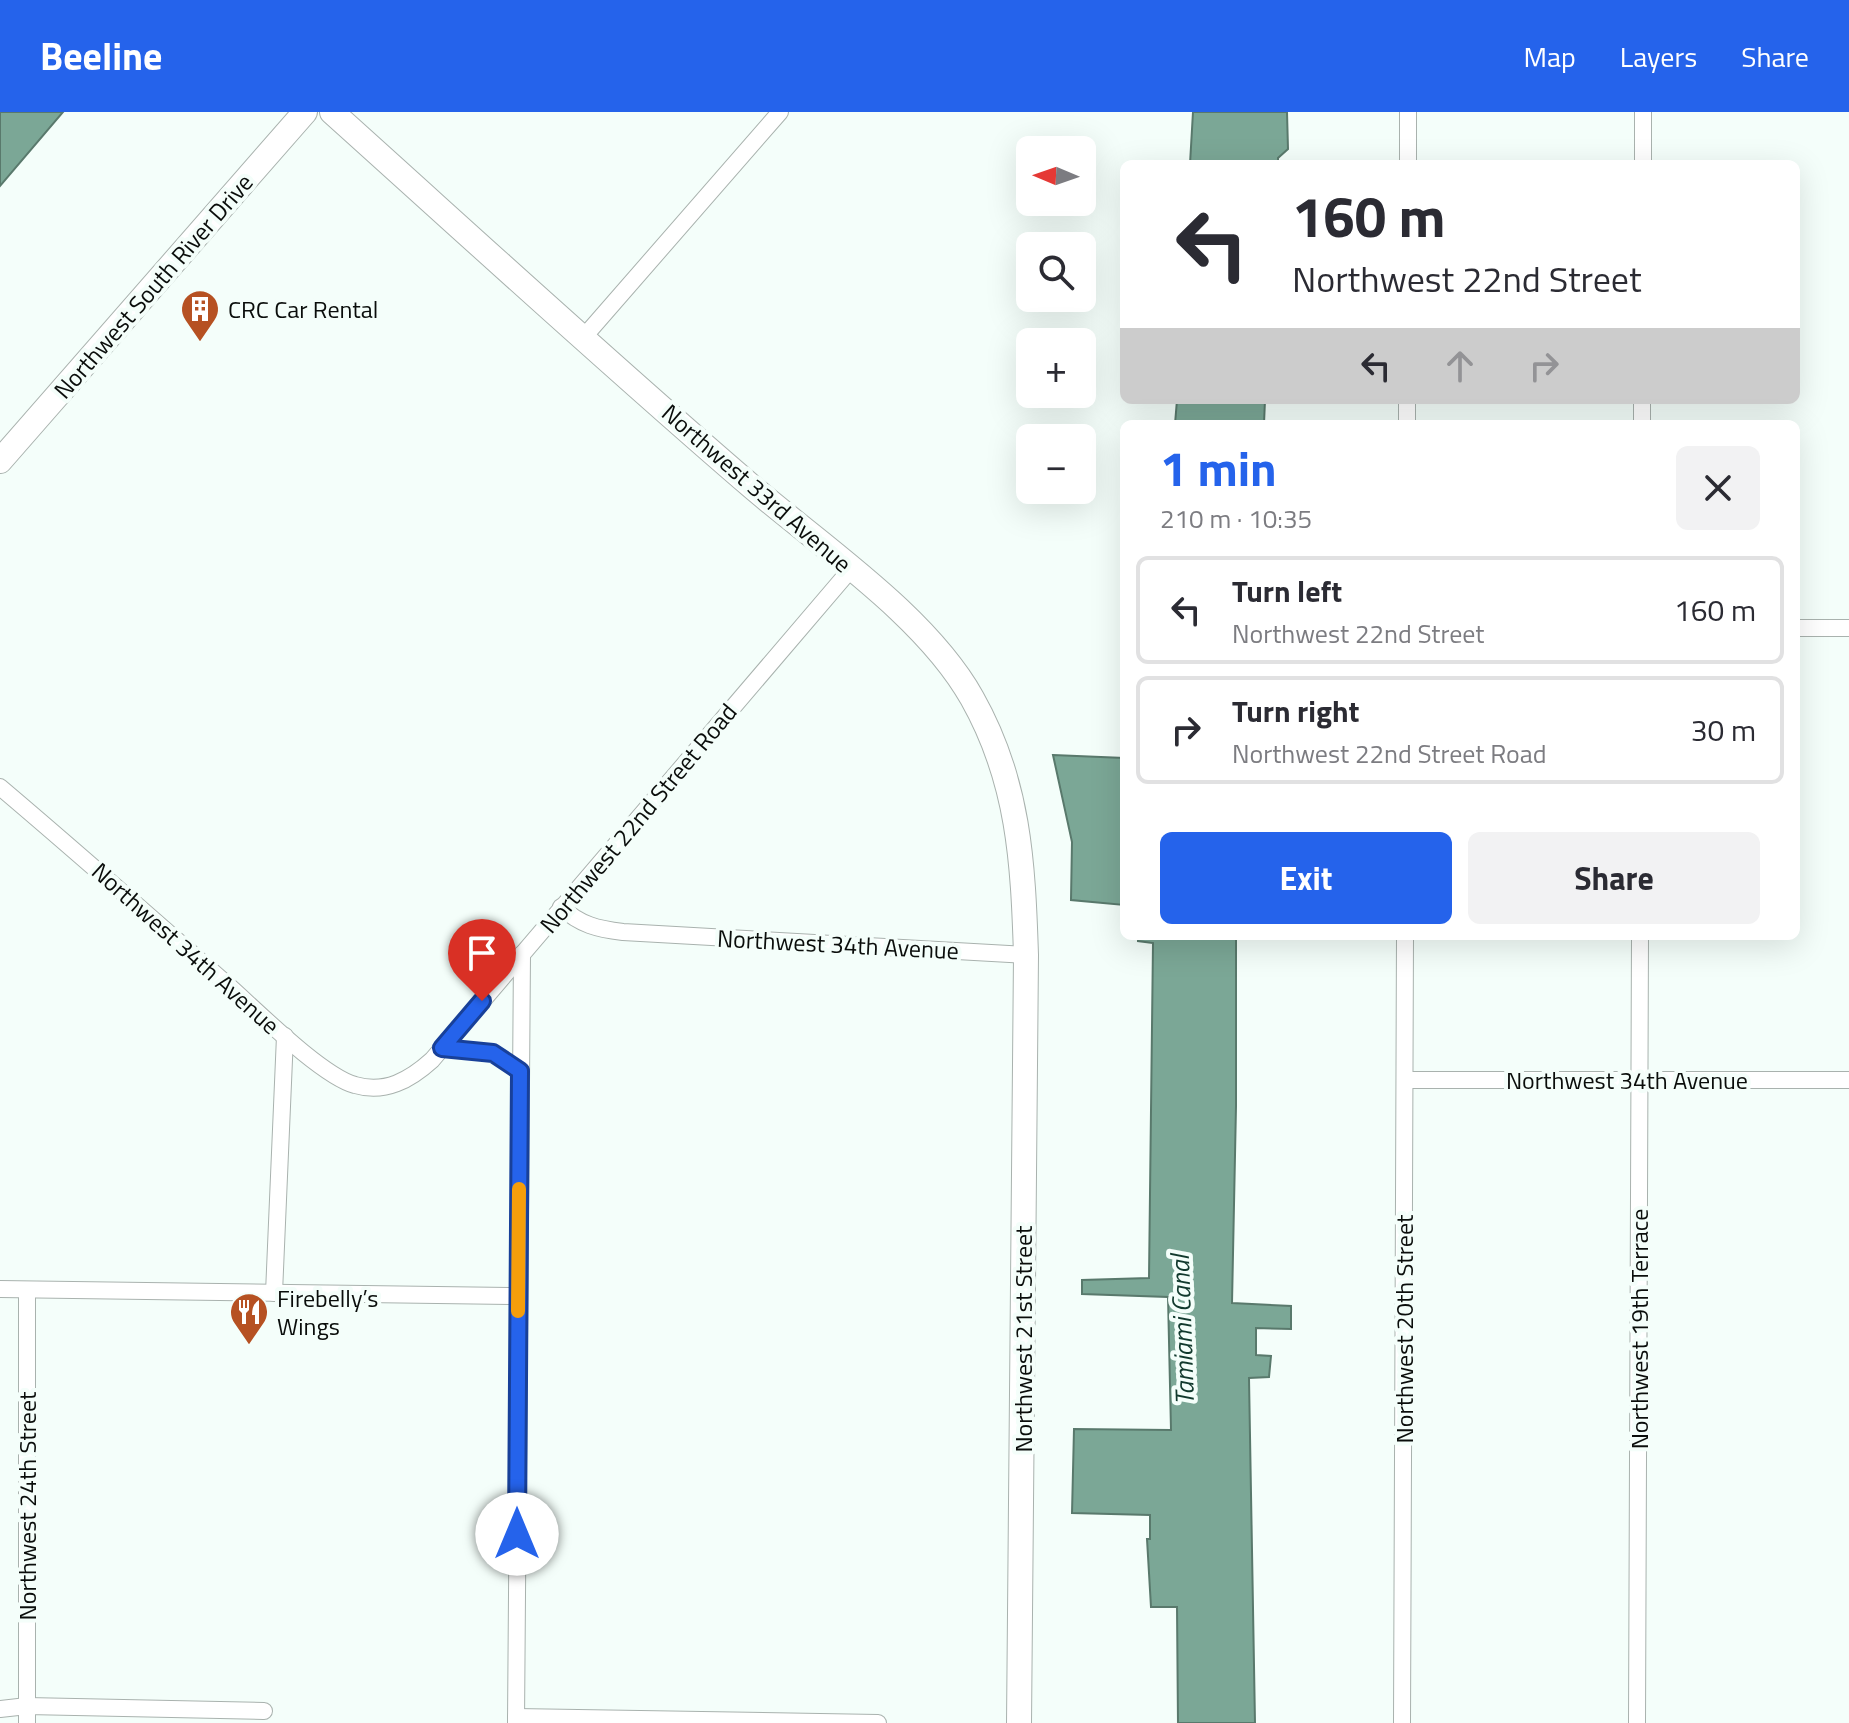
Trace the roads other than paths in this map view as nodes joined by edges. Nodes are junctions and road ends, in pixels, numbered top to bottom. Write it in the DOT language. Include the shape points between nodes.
graph roads {
  1 [pos="305,112"];
  2 [pos="332,112"];
  3 [pos="780,112"];
  4 [pos="1408,112"];
  5 [pos="1643,112"];
  6 [pos="1408,160"];
  7 [pos="1643,160"];
  8 [pos="583,338"];
  9 [pos="0,461"];
  10 [pos="851,569"];
  11 [pos="1800,628"];
  12 [pos="1849,628"];
  13 [pos="0,787"];
  14 [pos="561,907"];
  15 [pos="1405,940"];
  16 [pos="1640,940"];
  17 [pos="522,954"];
  18 [pos="1026,955"];
  19 [pos="285,1036"];
  20 [pos="442,1048"];
  21 [pos="520,1071"];
  22 [pos="1405,1080"];
  23 [pos="1639,1080"];
  24 [pos="1849,1080"];
  25 [pos="382,1087"];
  26 [pos="0,1289"];
  27 [pos="27,1290"];
  28 [pos="274,1293"];
  29 [pos="518,1296"];
  30 [pos="0,1709"];
  31 [pos="264,1711"];
  32 [pos="27,1714"];
  33 [pos="516,1720"];
  34 [pos="878,1723"];
  35 [pos="1019,1723"];
  36 [pos="1402,1723"];
  37 [pos="1637,1723"];
  1 -- 9 [label="street, Northwest South River Drive"];
  2 -- 8 [label="street, Northwest 33rd Avenue"];
  3 -- 8 [label="street"];
  4 -- 6 [label="street"];
  5 -- 7 [label="street"];
  8 -- 10 [label="street, Northwest 33rd Avenue"];
  10 -- 14 [label="street, Northwest 22nd Street Road"];
  10 -- 18 [label="street, Northwest 33rd Avenue" via="931,644 971,695 986,726 1004,767 1019,831"];
  11 -- 12 [label="street"];
  13 -- 19 [label="street, Northwest 34th Avenue"];
  14 -- 17 [label="street, Northwest 22nd Street Road"];
  14 -- 18 [label="street, Northwest 34th Avenue" via="587,926 623,932"];
  15 -- 22 [label="street, Northwest 20th Street"];
  16 -- 23 [label="street, Northwest 19th Terrace"];
  17 -- 20 [label="street, Northwest 22nd Street Road"];
  17 -- 21 [label="street"];
  18 -- 35 [label="street, Northwest 21st Street"];
  19 -- 25 [label="street, Northwest 34th Avenue" via="339,1079"];
  19 -- 28 [label="street"];
  20 -- 21 [label="street" via="493,1053"];
  20 -- 25 [label="street, Northwest 22nd Street Road" via="415,1075"];
  21 -- 29 [label="street"];
  22 -- 23 [label="street, Northwest 34th Avenue"];
  22 -- 36 [label="street, Northwest 20th Street"];
  23 -- 24 [label="street, Northwest 34th Avenue"];
  23 -- 37 [label="street, Northwest 19th Terrace"];
  26 -- 27 [label="street"];
  27 -- 28 [label="street"];
  27 -- 32 [label="street, Northwest 24th Street"];
  28 -- 29 [label="street"];
  29 -- 33 [label="street"];
  30 -- 32 [label="street"];
  31 -- 32 [label="street"];
  33 -- 34 [label="street"];
}
